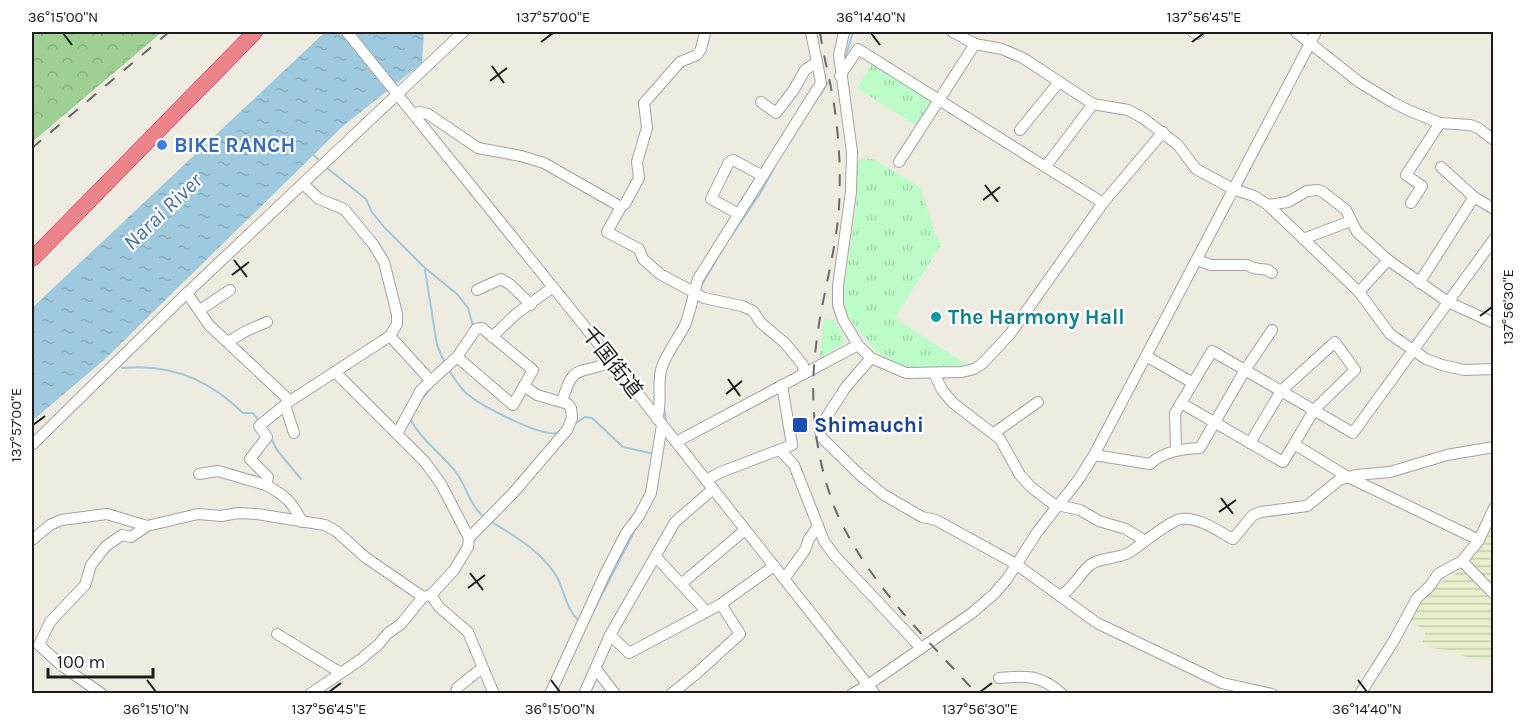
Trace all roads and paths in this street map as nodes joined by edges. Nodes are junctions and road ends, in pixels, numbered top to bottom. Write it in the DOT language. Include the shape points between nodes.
graph roads {
  1 [pos="255,32"];
  2 [pos="347,32"];
  3 [pos="463,32"];
  4 [pos="707,32"];
  5 [pos="811,32"];
  6 [pos="844,32"];
  7 [pos="953,32"];
  8 [pos="1193,32"];
  9 [pos="1199,32"];
  10 [pos="1296,32"];
  11 [pos="1316,32"];
  12 [pos="1310,43"];
  13 [pos="975,44"];
  14 [pos="817,62"];
  15 [pos="840,76"];
  16 [pos="1059,82"];
  17 [pos="396,91"];
  18 [pos="939,98"];
  19 [pos="761,102"];
  20 [pos="1094,104"];
  21 [pos="414,114"];
  22 [pos="1440,123"];
  23 [pos="1020,130"];
  24 [pos="1163,132"];
  25 [pos="1494,140"];
  26 [pos="899,162"];
  27 [pos="1046,166"];
  28 [pos="1441,167"];
  29 [pos="763,176"];
  30 [pos="303,184"];
  31 [pos="1233,189"];
  32 [pos="1473,197"];
  33 [pos="1103,203"];
  34 [pos="1411,203"];
  35 [pos="1269,205"];
  36 [pos="621,207"];
  37 [pos="1494,209"];
  38 [pos="739,214"];
  39 [pos="1352,221"];
  40 [pos="1303,239"];
  41 [pos="1492,246"];
  42 [pos="32,259"];
  43 [pos="1197,260"];
  44 [pos="1388,260"];
  45 [pos="1272,273"];
  46 [pos="1419,283"];
  47 [pos="553,287"];
  48 [pos="230,290"];
  49 [pos="477,290"];
  50 [pos="1359,292"];
  51 [pos="187,293"];
  52 [pos="697,294"];
  53 [pos="1448,302"];
  54 [pos="531,305"];
  55 [pos="200,310"];
  56 [pos="267,322"];
  57 [pos="1494,323"];
  58 [pos="1272,330"];
  59 [pos="390,336"];
  60 [pos="492,337"];
  61 [pos="228,342"];
  62 [pos="858,345"];
  63 [pos="1414,350"];
  64 [pos="1146,356"];
  65 [pos="457,357"];
  66 [pos="872,358"];
  67 [pos="612,361"];
  68 [pos="1494,369"];
  69 [pos="1245,370"];
  70 [pos="335,372"];
  71 [pos="934,373"];
  72 [pos="804,374"];
  73 [pos="430,380"];
  74 [pos="1193,383"];
  75 [pos="782,385"];
  76 [pos="524,386"];
  77 [pos="1281,390"];
  78 [pos="562,402"];
  79 [pos="1038,402"];
  80 [pos="287,403"];
  81 [pos="1181,403"];
  82 [pos="1314,410"];
  83 [pos="1215,422"];
  84 [pos="662,425"];
  85 [pos="398,432"];
  86 [pos="993,433"];
  87 [pos="294,434"];
  88 [pos="676,442"];
  89 [pos="1250,443"];
  90 [pos="1294,444"];
  91 [pos="32,445"];
  92 [pos="1494,447"];
  93 [pos="1176,449"];
  94 [pos="780,450"];
  95 [pos="1094,455"];
  96 [pos="200,474"];
  97 [pos="1348,477"];
  98 [pos="706,480"];
  99 [pos="266,485"];
  100 [pos="713,489"];
  101 [pos="1059,505"];
  102 [pos="1494,508"];
  103 [pos="302,522"];
  104 [pos="147,526"];
  105 [pos="819,526"];
  106 [pos="745,530"];
  107 [pos="469,538"];
  108 [pos="32,540"];
  109 [pos="1479,540"];
  110 [pos="1145,541"];
  111 [pos="656,556"];
  112 [pos="1462,561"];
  113 [pos="1016,564"];
  114 [pos="774,566"];
  115 [pos="784,579"];
  116 [pos="681,584"];
  117 [pos="1494,594"];
  118 [pos="427,596"];
  119 [pos="1061,596"];
  120 [pos="721,604"];
  121 [pos="706,611"];
  122 [pos="277,634"];
  123 [pos="610,635"];
  124 [pos="921,648"];
  125 [pos="482,668"];
  126 [pos="596,669"];
  127 [pos="340,673"];
  128 [pos="999,678"];
  129 [pos="871,689"];
  130 [pos="102,693"];
  131 [pos="310,693"];
  132 [pos="456,693"];
  133 [pos="494,693"];
  134 [pos="550,693"];
  135 [pos="584,693"];
  136 [pos="615,693"];
  137 [pos="671,693"];
  138 [pos="852,693"];
  139 [pos="1062,693"];
  140 [pos="1272,693"];
  141 [pos="1360,693"];
  1 -- 42 [label="highway"];
  2 -- 17 [label="street, 千国街道"];
  3 -- 17 [label="street"];
  4 -- 36 [label="street" via="697,55 680,62 644,104 647,128 637,162 639,178"];
  5 -- 14 [label="street"];
  6 -- 15 [label="street"];
  7 -- 13 [label="street"];
  8 -- 9 [label="street"];
  10 -- 12 [label="street"];
  11 -- 12 [label="street"];
  12 -- 22 [label="street" via="1375,92"];
  12 -- 31 [label="street"];
  13 -- 16 [label="street" via="1023,58"];
  13 -- 18 [label="street"];
  14 -- 19 [label="street" via="805,70 776,112"];
  14 -- 29 [label="street" via="821,83"];
  15 -- 18 [label="street" via="858,49"];
  15 -- 62 [label="street" via="852,152 850,209 838,305"];
  16 -- 20 [label="street"];
  16 -- 23 [label="street"];
  17 -- 21 [label="street, 千国街道"];
  17 -- 30 [label="street"];
  18 -- 26 [label="street"];
  18 -- 27 [label="street"];
  20 -- 24 [label="street" via="1128,110"];
  20 -- 27 [label="street"];
  21 -- 36 [label="street" via="428,114 478,148 544,163"];
  21 -- 47 [label="street, 千国街道"];
  22 -- 25 [label="street" via="1470,125"];
  22 -- 34 [label="street" via="1406,175 1422,186"];
  24 -- 31 [label="street" via="1196,169"];
  24 -- 33 [label="street"];
  27 -- 33 [label="street"];
  28 -- 32 [label="street"];
  29 -- 38 [label="street"];
  29 -- 38 [label="street" via="733,160 729,162 711,199"];
  30 -- 51 [label="street"];
  30 -- 59 [label="street" via="319,199 344,209 384,262 397,314 397,324"];
  31 -- 35 [label="street"];
  31 -- 43 [label="street"];
  32 -- 37 [label="street"];
  32 -- 46 [label="street"];
  33 -- 71 [label="street" via="1010,334 982,364 962,372"];
  35 -- 39 [label="street" via="1318,190 1346,210"];
  35 -- 40 [label="street"];
  36 -- 52 [label="street" via="607,232 639,249 643,259 660,274"];
  38 -- 52 [label="street" via="698,279"];
  39 -- 40 [label="street"];
  39 -- 44 [label="street" via="1358,232"];
  40 -- 50 [label="street"];
  41 -- 53 [label="street"];
  43 -- 45 [label="street" via="1211,265 1247,265"];
  43 -- 64 [label="street"];
  44 -- 46 [label="street"];
  44 -- 50 [label="street"];
  46 -- 53 [label="street"];
  47 -- 54 [label="street"];
  47 -- 67 [label="street, 千国街道"];
  48 -- 55 [label="street"];
  49 -- 54 [label="street" via="501,279"];
  50 -- 63 [label="street" via="1390,334"];
  51 -- 55 [label="street"];
  51 -- 91 [label="street"];
  52 -- 72 [label="street" via="753,311 803,365"];
  52 -- 84 [label="street" via="662,366 658,385"];
  53 -- 57 [label="street"];
  53 -- 63 [label="street"];
  54 -- 60 [label="street"];
  55 -- 61 [label="street"];
  56 -- 61 [label="street"];
  58 -- 69 [label="street"];
  59 -- 70 [label="street"];
  59 -- 73 [label="street"];
  60 -- 65 [label="street" via="482,328 476,329"];
  60 -- 76 [label="street" via="533,370"];
  61 -- 80 [label="street"];
  62 -- 66 [label="street"];
  62 -- 72 [label="street"];
  63 -- 68 [label="street" via="1426,359 1464,370"];
  63 -- 82 [label="street" via="1353,433"];
  64 -- 74 [label="street"];
  64 -- 95 [label="street"];
  65 -- 73 [label="street"];
  65 -- 76 [label="street" via="513,405"];
  66 -- 71 [label="street" via="906,373"];
  66 -- 113 [label="street" via="846,387 820,427 821,436 884,495 971,537"];
  67 -- 78 [label="street" via="572,376"];
  67 -- 84 [label="street, 千国街道"];
  69 -- 74 [label="street" via="1212,351"];
  69 -- 77 [label="street"];
  69 -- 83 [label="street"];
  70 -- 80 [label="street"];
  70 -- 85 [label="street"];
  71 -- 86 [label="street" via="952,403"];
  72 -- 75 [label="street"];
  73 -- 85 [label="street"];
  74 -- 81 [label="street"];
  75 -- 88 [label="street"];
  75 -- 94 [label="street" via="792,445"];
  76 -- 78 [label="street" via="537,395"];
  77 -- 82 [label="street"];
  77 -- 82 [label="street" via="1335,342 1355,370"];
  77 -- 89 [label="street"];
  78 -- 107 [label="street" via="571,408 567,430"];
  79 -- 86 [label="street"];
  80 -- 87 [label="street"];
  80 -- 99 [label="street" via="259,426 267,437 250,459 268,477"];
  81 -- 83 [label="street"];
  81 -- 93 [label="street" via="1175,413"];
  82 -- 90 [label="street"];
  83 -- 89 [label="street"];
  83 -- 93 [label="street" via="1200,448"];
  84 -- 88 [label="street, 千国街道"];
  84 -- 134 [label="street" via="651,493 605,574"];
  85 -- 107 [label="street" via="436,477"];
  86 -- 101 [label="street" via="1020,475"];
  88 -- 98 [label="street, 千国街道"];
  89 -- 90 [label="street" via="1283,462"];
  90 -- 97 [label="street"];
  92 -- 97 [label="street" via="1447,455 1390,472"];
  93 -- 95 [label="street" via="1150,464"];
  94 -- 98 [label="street"];
  94 -- 105 [label="street" via="794,465"];
  95 -- 101 [label="street"];
  96 -- 99 [label="street" via="218,471"];
  97 -- 109 [label="street"];
  97 -- 110 [label="street" via="1330,486 1307,506 1253,515 1233,539 1198,521 1181,519"];
  98 -- 100 [label="street, 千国街道"];
  99 -- 103 [label="street" via="293,504"];
  100 -- 106 [label="street, 千国街道"];
  100 -- 111 [label="street" via="675,522"];
  101 -- 110 [label="street" via="1126,529"];
  101 -- 113 [label="street"];
  102 -- 109 [label="street"];
  103 -- 104 [label="street" via="257,514 198,514"];
  103 -- 118 [label="street" via="326,525"];
  104 -- 108 [label="street" via="107,514 61,520"];
  104 -- 130 [label="street" via="106,546 91,565 85,585 50,622 39,645"];
  105 -- 115 [label="street"];
  105 -- 124 [label="street" via="834,555"];
  106 -- 114 [label="street, 千国街道"];
  106 -- 116 [label="street"];
  107 -- 118 [label="street" via="454,570"];
  109 -- 112 [label="street"];
  110 -- 119 [label="street" via="1120,557 1092,564"];
  111 -- 116 [label="street"];
  111 -- 123 [label="street"];
  112 -- 117 [label="street"];
  112 -- 141 [label="street" via="1438,574 1417,598"];
  113 -- 119 [label="street"];
  113 -- 124 [label="street" via="986,602"];
  114 -- 115 [label="street, 千国街道"];
  114 -- 120 [label="street"];
  115 -- 129 [label="street, 千国街道"];
  116 -- 121 [label="street"];
  118 -- 125 [label="street" via="468,632"];
  118 -- 127 [label="street" via="379,644"];
  119 -- 140 [label="street" via="1097,623 1202,674 1222,683"];
  120 -- 121 [label="street"];
  120 -- 137 [label="street" via="740,634"];
  121 -- 123 [label="street" via="629,653"];
  122 -- 127 [label="street"];
  123 -- 126 [label="street"];
  124 -- 129 [label="street"];
  125 -- 132 [label="street"];
  125 -- 133 [label="street"];
  126 -- 135 [label="street"];
  126 -- 136 [label="street"];
  127 -- 131 [label="street"];
  128 -- 139 [label="street" via="1023,675"];
  129 -- 138 [label="street"];
}
